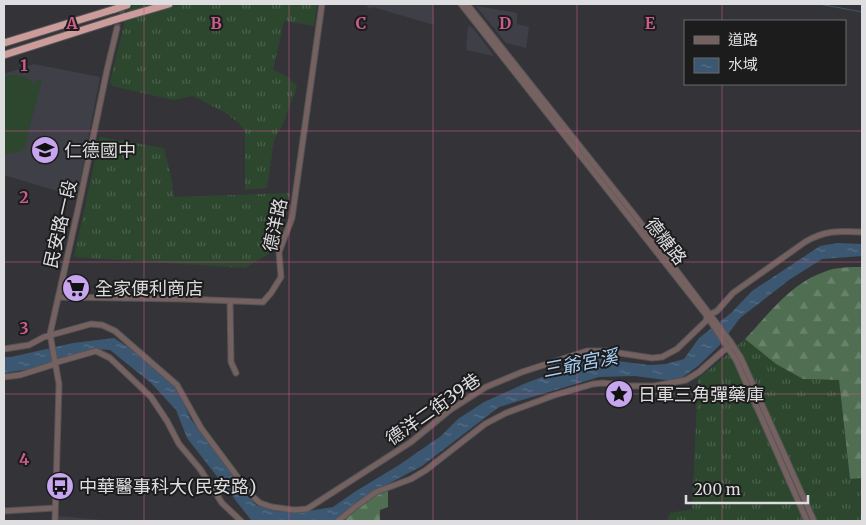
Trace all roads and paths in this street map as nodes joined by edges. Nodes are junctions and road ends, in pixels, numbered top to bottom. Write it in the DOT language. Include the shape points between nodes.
graph roads {
  1 [pos="129,4"];
  2 [pos="169,4"];
  3 [pos="322,4"];
  4 [pos="461,4"];
  5 [pos="467,4"];
  6 [pos="117,28"];
  7 [pos="4,43"];
  8 [pos="4,55"];
  9 [pos="862,232"];
  10 [pos="58,297"];
  11 [pos="230,301"];
  12 [pos="710,316"];
  13 [pos="50,337"];
  14 [pos="730,344"];
  15 [pos="4,349"];
  16 [pos="54,362"];
  17 [pos="236,373"];
  18 [pos="4,377"];
  19 [pos="54,508"];
  20 [pos="4,512"];
  21 [pos="54,521"];
  22 [pos="241,521"];
  23 [pos="338,521"];
  24 [pos="808,521"];
  25 [pos="814,521"];
  1 -- 7 [label="highway, bridge"];
  2 -- 8 [label="highway, bridge"];
  3 -- 11 [label="street, 德洋路" via="292,218 280,252 281,277 263,302"];
  4 -- 12 [label="street, 德糖路"];
  5 -- 12 [label="street, 德糖路"];
  6 -- 10 [label="street, 民安路一段"];
  9 -- 12 [label="street, 德洋二街39巷" via="817,235 744,284"];
  10 -- 11 [label="street, 德洋路"];
  10 -- 13 [label="street, 民安路一段"];
  11 -- 17 [label="street" via="230,362"];
  12 -- 13 [label="street, 德洋二街39巷" via="672,353 662,357 586,351 486,387 450,410 400,450 304,510 272,507 254,498 201,428 177,385 115,330 91,324"];
  12 -- 14 [label="street, 德糖路"];
  13 -- 15 [label="street, 德洋二街39巷"];
  13 -- 16 [label="street"];
  14 -- 23 [label="street" via="686,380 654,386 598,383 506,412 485,424 426,470 376,492"];
  14 -- 24 [label="street, 德糖路"];
  14 -- 25 [label="street, 德糖路" via="741,358"];
  16 -- 18 [label="street" via="20,375"];
  16 -- 19 [label="street" via="59,384"];
  16 -- 22 [label="street" via="96,352 110,358 151,397 178,444 200,469 222,503"];
  19 -- 20 [label="street"];
  19 -- 21 [label="street"];
}
